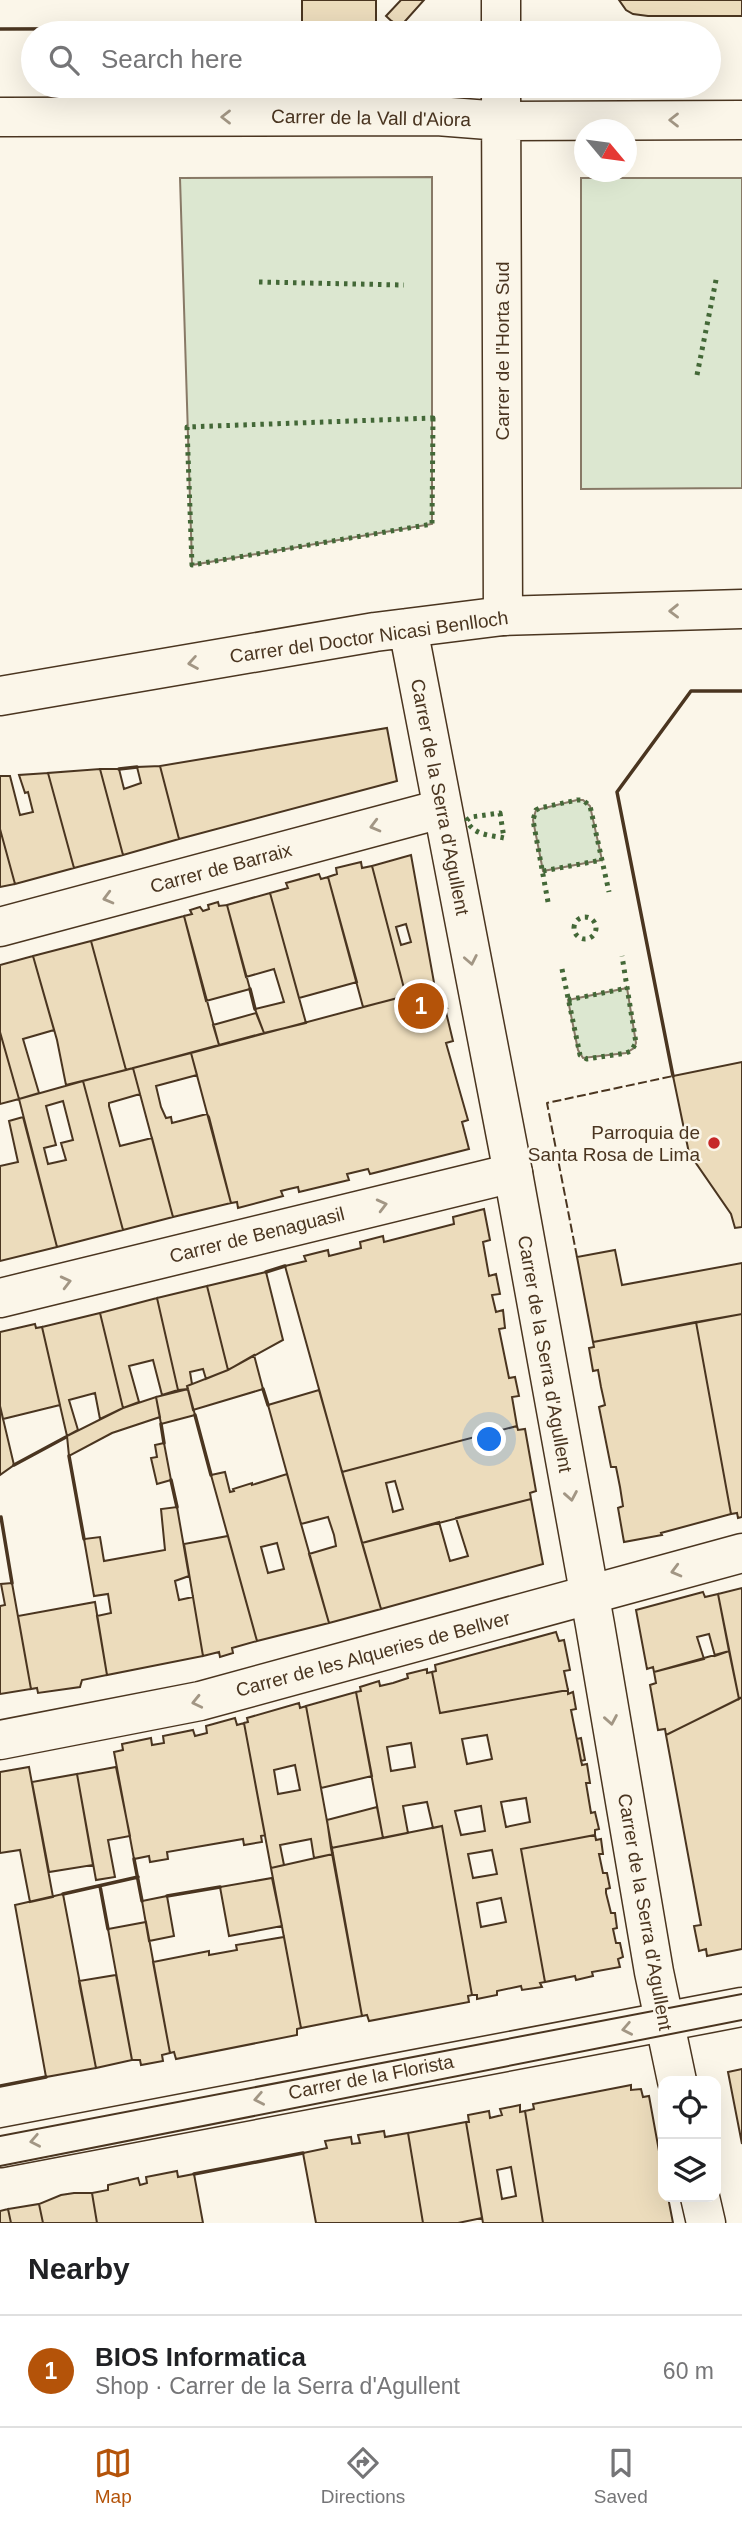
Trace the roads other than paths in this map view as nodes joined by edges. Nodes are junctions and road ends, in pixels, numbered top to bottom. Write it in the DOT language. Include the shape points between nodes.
graph roads {
  1 [pos="501,0"];
  2 [pos="501,21"];
  3 [pos="501,103"];
  4 [pos="0,117"];
  5 [pos="742,120"];
  6 [pos="742,609"];
  7 [pos="503,616"];
  8 [pos="408,628"];
  9 [pos="0,695"];
  10 [pos="441,809"];
  11 [pos="0,927"];
  12 [pos="513,1173"];
  13 [pos="0,1298"];
  14 [pos="742,1553"];
  15 [pos="590,1594"];
  16 [pos="0,1740"];
  17 [pos="742,2007"];
  18 [pos="666,2021"];
  19 [pos="676,2076"];
  20 [pos="0,2148"];
  21 [pos="701,2202"];
  22 [pos="706,2223"];
  1 -- 2 [label="street"];
  3 -- 4 [label="street, Carrer de la Vall d'Aiora, one-way" via="437,116"];
  5 -- 3 [label="street, Carrer de la Vall d'Aiora, one-way"];
  3 -- 7 [label="street, Carrer de l'Horta Sud"];
  6 -- 7 [label="street, Carrer del Doctor Nicasi Benlloch, one-way"];
  7 -- 8 [label="street, Carrer del Doctor Nicasi Benlloch"];
  8 -- 9 [label="street, Carrer del Doctor Nicasi Benlloch, one-way"];
  8 -- 10 [label="street, Carrer de la Serra d'Agullent"];
  10 -- 11 [label="street, Carrer de Barraix, one-way"];
  10 -- 12 [label="street, Carrer de la Serra d'Agullent, one-way"];
  13 -- 12 [label="street, Carrer de Benaguasil, one-way"];
  12 -- 15 [label="street, Carrer de la Serra d'Agullent, one-way"];
  14 -- 15 [label="street, Carrer de les Alqueries de Bellver, one-way"];
  15 -- 16 [label="street, Carrer de les Alqueries de Bellver, one-way" via="200,1701"];
  15 -- 18 [label="street, Carrer de la Serra d'Agullent, one-way"];
  17 -- 18 [label="street, Carrer de la Florista"];
  18 -- 19 [label="street, Carrer de la Serra d'Agullent"];
  18 -- 20 [label="street, Carrer de la Florista, one-way"];
  21 -- 22 [label="street"];
}
